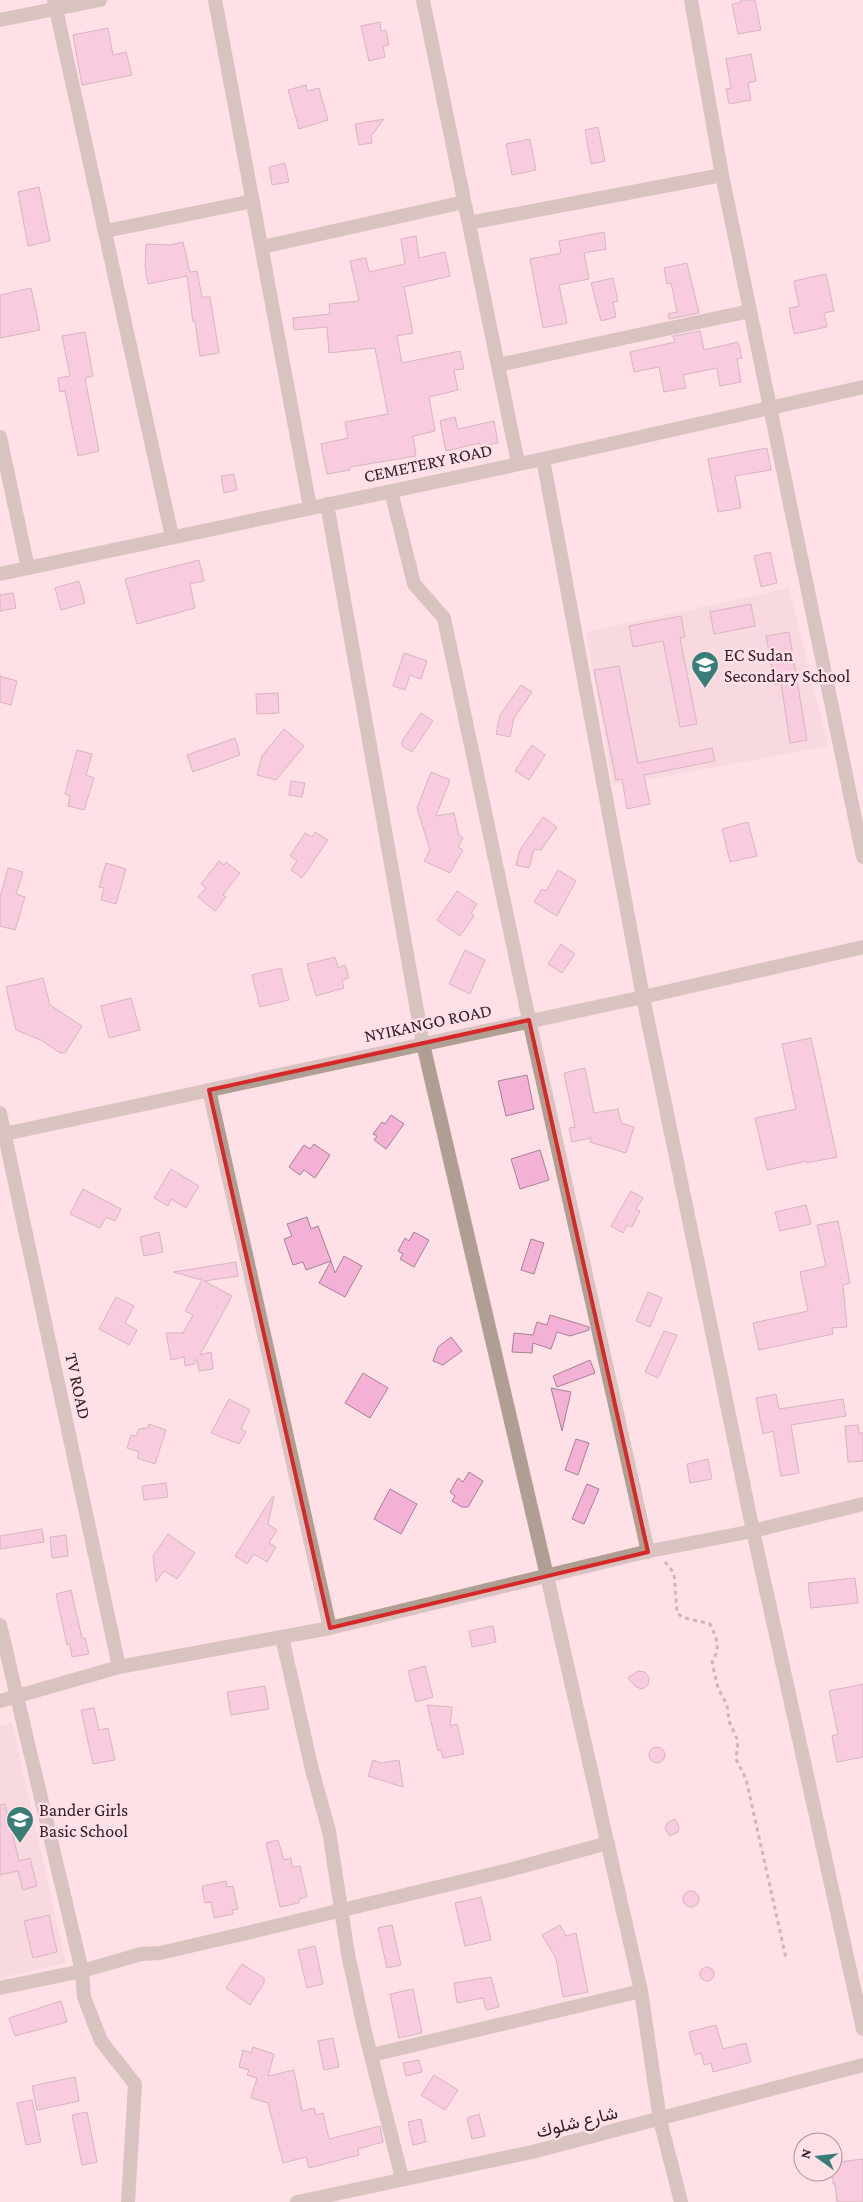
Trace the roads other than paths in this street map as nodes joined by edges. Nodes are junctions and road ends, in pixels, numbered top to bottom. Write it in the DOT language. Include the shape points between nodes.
graph roads {
  1 [pos="100,0"];
  2 [pos="215,0"];
  3 [pos="423,0"];
  4 [pos="691,0"];
  5 [pos="56,5"];
  6 [pos="0,20"];
  7 [pos="722,176"];
  8 [pos="253,201"];
  9 [pos="464,202"];
  10 [pos="469,223"];
  11 [pos="106,231"];
  12 [pos="262,247"];
  13 [pos="750,311"];
  14 [pos="498,364"];
  15 [pos="863,387"];
  16 [pos="770,408"];
  17 [pos="0,437"];
  18 [pos="543,459"];
  19 [pos="518,463"];
  20 [pos="391,491"];
  21 [pos="327,504"];
  22 [pos="310,507"];
  23 [pos="172,537"];
  24 [pos="28,568"];
  25 [pos="0,574"];
  26 [pos="863,857"];
  27 [pos="863,946"];
  28 [pos="643,997"];
  29 [pos="529,1020"];
  30 [pos="423,1044"];
  31 [pos="209,1090"];
  32 [pos="0,1113"];
  33 [pos="3,1134"];
  34 [pos="863,1504"];
  35 [pos="754,1531"];
  36 [pos="647,1552"];
  37 [pos="547,1576"];
  38 [pos="0,1625"];
  39 [pos="330,1628"];
  40 [pos="282,1637"];
  41 [pos="120,1667"];
  42 [pos="17,1697"];
  43 [pos="0,1701"];
  44 [pos="608,1844"];
  45 [pos="342,1910"];
  46 [pos="82,1970"];
  47 [pos="0,1988"];
  48 [pos="641,1991"];
  49 [pos="863,2028"];
  50 [pos="372,2055"];
  51 [pos="863,2065"];
  52 [pos="660,2120"];
  53 [pos="402,2178"];
  54 [pos="128,2202"];
  55 [pos="297,2202"];
  56 [pos="681,2202"];
  1 -- 5 [label="street"];
  2 -- 8 [label="street"];
  3 -- 9 [label="street"];
  4 -- 7 [label="street"];
  5 -- 6 [label="street"];
  5 -- 11 [label="street"];
  7 -- 10 [label="street"];
  7 -- 13 [label="street"];
  8 -- 11 [label="street"];
  8 -- 12 [label="street"];
  9 -- 10 [label="street"];
  9 -- 12 [label="street"];
  10 -- 14 [label="street"];
  11 -- 23 [label="street"];
  12 -- 22 [label="street"];
  13 -- 14 [label="street"];
  13 -- 16 [label="street"];
  14 -- 19 [label="street"];
  15 -- 16 [label="street, CEMETERY ROAD"];
  16 -- 18 [label="street, CEMETERY ROAD"];
  16 -- 26 [label="street"];
  17 -- 24 [label="street"];
  18 -- 19 [label="street, CEMETERY ROAD"];
  18 -- 28 [label="street"];
  19 -- 20 [label="street, CEMETERY ROAD"];
  20 -- 21 [label="street, CEMETERY ROAD"];
  20 -- 29 [label="street" via="414,584 444,618"];
  21 -- 22 [label="street, CEMETERY ROAD"];
  21 -- 30 [label="street"];
  22 -- 23 [label="street, CEMETERY ROAD"];
  23 -- 24 [label="street, CEMETERY ROAD"];
  24 -- 25 [label="street, CEMETERY ROAD"];
  27 -- 28 [label="street, NYIKANGO ROAD"];
  28 -- 29 [label="street, NYIKANGO ROAD"];
  28 -- 35 [label="street"];
  29 -- 30 [label="street, NYIKANGO ROAD"];
  29 -- 36 [label="street"];
  30 -- 31 [label="street, NYIKANGO ROAD"];
  30 -- 37 [label="street"];
  31 -- 33 [label="street, NYIKANGO ROAD"];
  31 -- 39 [label="street"];
  32 -- 33 [label="street, TV ROAD"];
  33 -- 41 [label="street, TV ROAD"];
  34 -- 35 [label="street"];
  35 -- 36 [label="street"];
  35 -- 49 [label="street"];
  36 -- 37 [label="street"];
  37 -- 39 [label="street"];
  37 -- 44 [label="street"];
  38 -- 42 [label="street"];
  39 -- 40 [label="street"];
  40 -- 41 [label="street"];
  40 -- 45 [label="street" via="329,1831"];
  41 -- 42 [label="street"];
  42 -- 43 [label="street"];
  42 -- 46 [label="street"];
  44 -- 45 [label="street"];
  44 -- 48 [label="street"];
  45 -- 46 [label="street"];
  45 -- 50 [label="street" via="348,1954"];
  46 -- 47 [label="street"];
  46 -- 54 [label="street" via="84,1997 101,2041 135,2084"];
  48 -- 50 [label="street"];
  48 -- 52 [label="street"];
  50 -- 53 [label="street"];
  51 -- 52 [label="street, شارع شلوك"];
  52 -- 53 [label="street, شارع شلوك" via="532,2152"];
  52 -- 56 [label="street"];
  53 -- 55 [label="street, شارع شلوك"];
}
